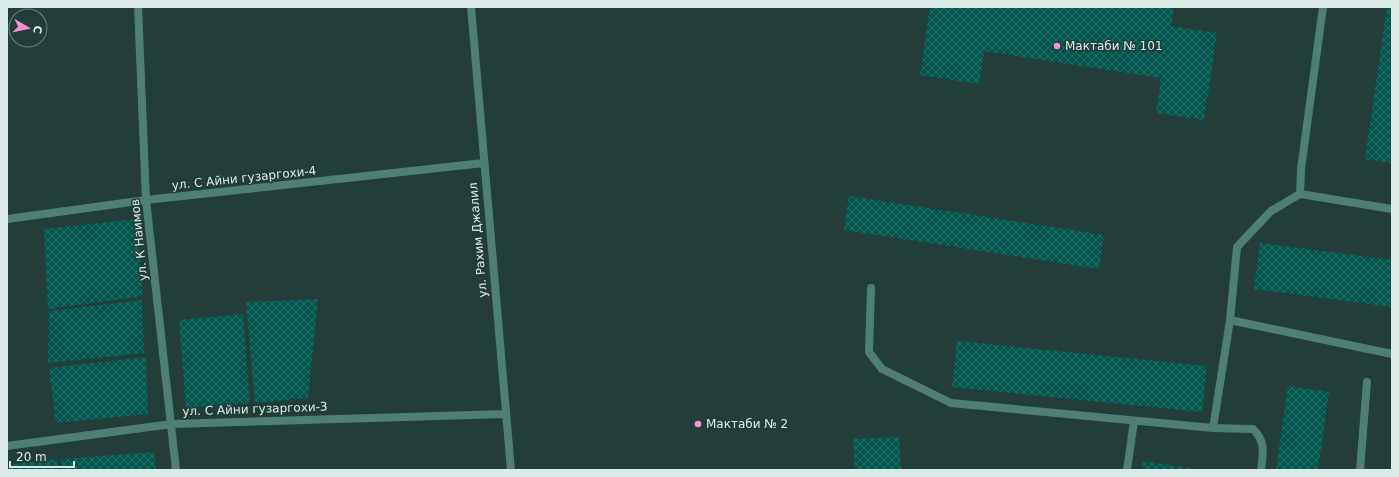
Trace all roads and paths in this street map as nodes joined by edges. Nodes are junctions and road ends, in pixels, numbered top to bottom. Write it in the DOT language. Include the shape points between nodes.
graph roads {
  1 [pos="138,7"];
  2 [pos="472,7"];
  3 [pos="1323,7"];
  4 [pos="484,163"];
  5 [pos="1300,194"];
  6 [pos="146,200"];
  7 [pos="1392,208"];
  8 [pos="7,219"];
  9 [pos="871,288"];
  10 [pos="1230,320"];
  11 [pos="1392,354"];
  12 [pos="1367,382"];
  13 [pos="505,414"];
  14 [pos="1134,421"];
  15 [pos="172,424"];
  16 [pos="1213,428"];
  17 [pos="7,446"];
  18 [pos="176,470"];
  19 [pos="511,470"];
  20 [pos="1127,470"];
  21 [pos="1261,470"];
  22 [pos="1360,470"];
  1 -- 6 [label="street, ул. К Наимов"];
  2 -- 4 [label="street, ул. Рахим Джалил"];
  3 -- 5 [label="street" via="1301,169"];
  4 -- 6 [label="street, ул. С Айни гузаргохи-4"];
  4 -- 13 [label="street, ул. Рахим Джалил"];
  5 -- 7 [label="street"];
  5 -- 10 [label="street" via="1271,212 1237,247"];
  6 -- 8 [label="street, ул. С Айни гузаргохи-4"];
  6 -- 15 [label="street, ул. К Наимов"];
  9 -- 14 [label="street" via="869,352 882,369 950,403"];
  10 -- 11 [label="street"];
  10 -- 16 [label="street"];
  12 -- 22 [label="street"];
  13 -- 15 [label="street, ул. С Айни гузаргохи-3"];
  13 -- 19 [label="street, ул. Рахим Джалил"];
  14 -- 16 [label="street"];
  14 -- 20 [label="street"];
  15 -- 17 [label="street, ул. С Айни гузаргохи-3"];
  15 -- 18 [label="street, ул. К Наимов"];
  16 -- 21 [label="street" via="1253,429 1260,436 1263,447"];
}
